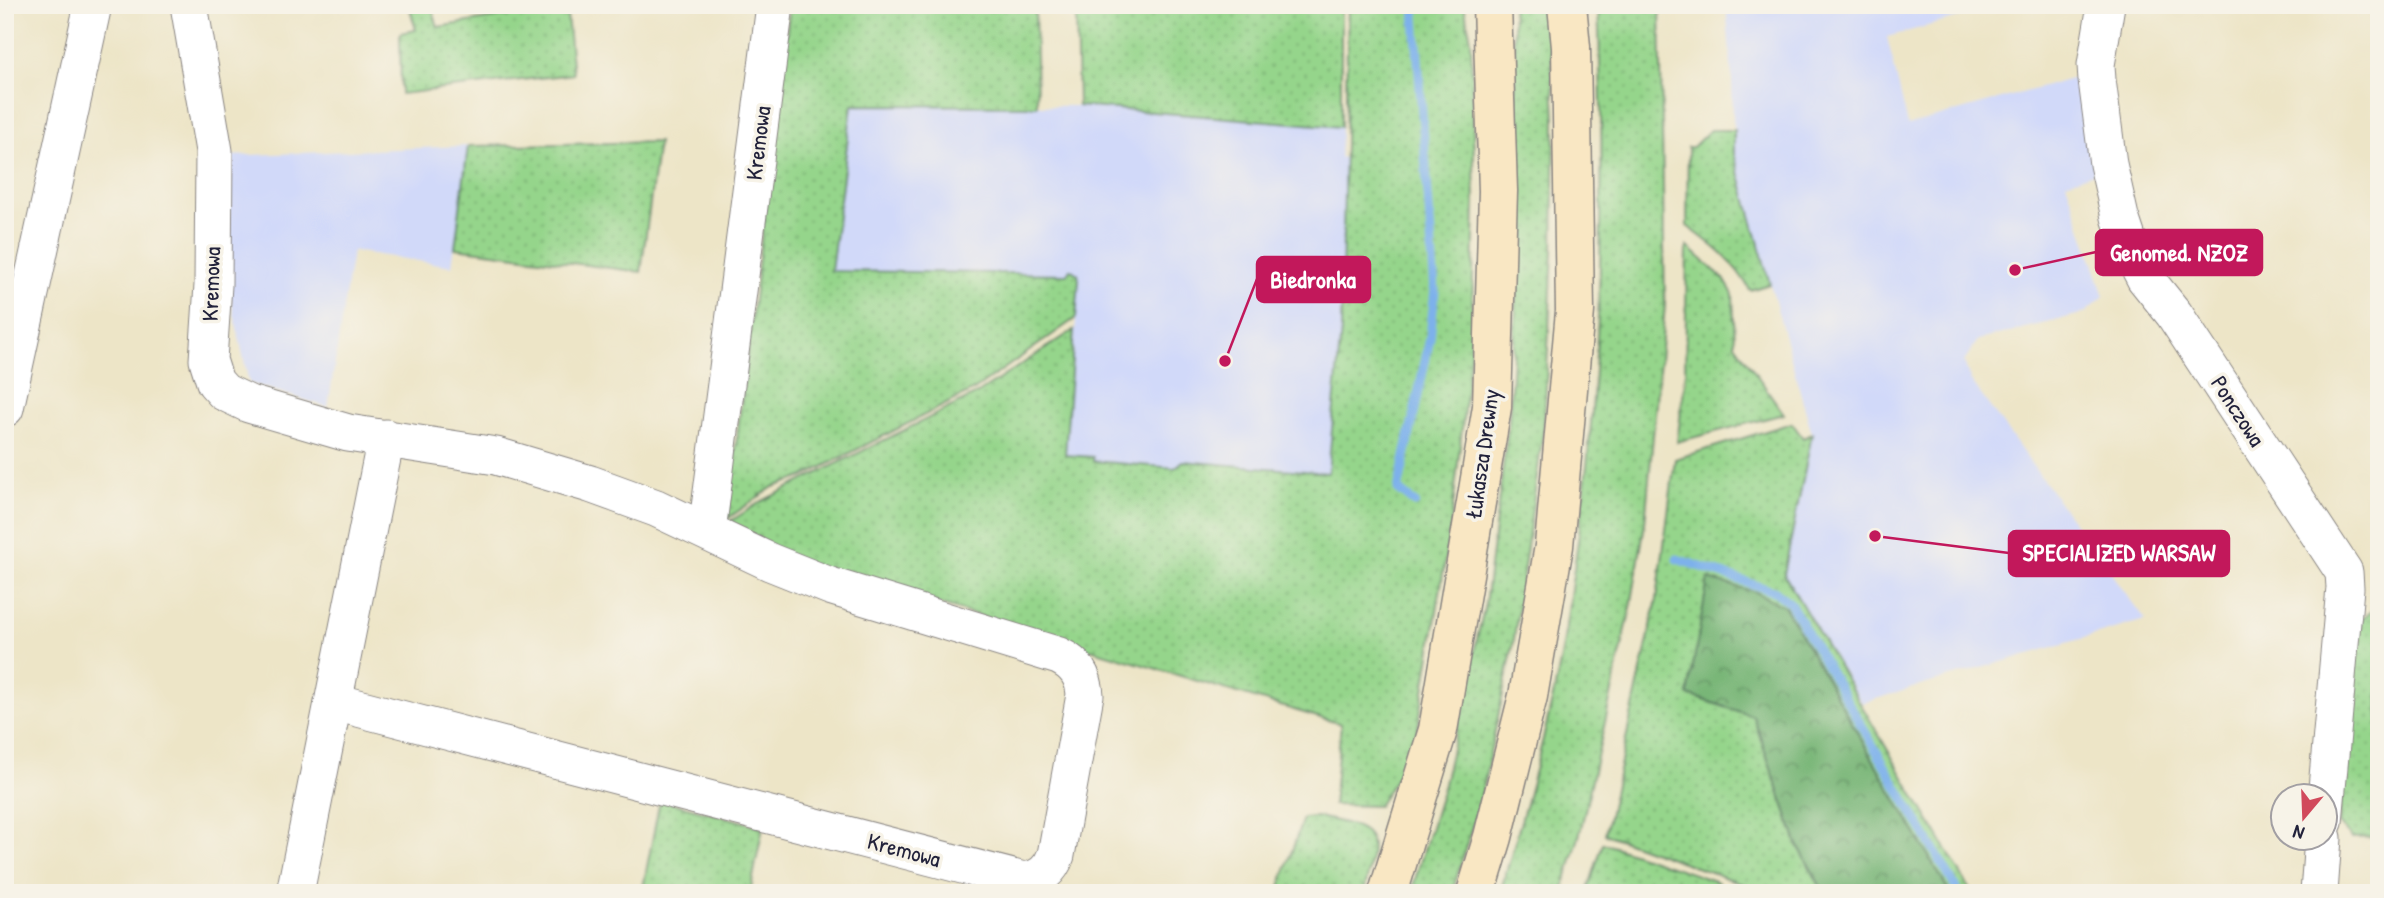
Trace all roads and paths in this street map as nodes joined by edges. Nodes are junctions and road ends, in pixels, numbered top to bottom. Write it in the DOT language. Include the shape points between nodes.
graph roads {
  1 [pos="93,5"];
  2 [pos="189,5"];
  3 [pos="775,5"];
  4 [pos="1492,5"];
  5 [pos="1567,5"];
  6 [pos="2106,5"];
  7 [pos="5,408"];
  8 [pos="386,438"];
  9 [pos="707,531"];
  10 [pos="335,702"];
  11 [pos="2328,782"];
  12 [pos="2322,852"];
  13 [pos="295,893"];
  14 [pos="1388,893"];
  15 [pos="1476,893"];
  16 [pos="2319,893"];
  1 -- 7 [label="street"];
  2 -- 8 [label="street, Kremowa" via="214,151 208,360 215,382 224,392 249,404 348,433"];
  3 -- 9 [label="street, Kremowa"];
  4 -- 14 [label="main road, Łukasza Drewny" via="1498,191 1492,408 1438,730"];
  5 -- 15 [label="main road" via="1575,311 1554,546 1528,696"];
  6 -- 11 [label="street, Ponczowa" via="2097,80 2108,164 2132,253 2344,572"];
  8 -- 9 [label="street, Kremowa" via="496,456 590,484"];
  8 -- 10 [label="street"];
  9 -- 10 [label="street, Kremowa" via="830,586 1059,656 1077,668 1085,695 1054,863 1042,875 1024,881"];
  10 -- 13 [label="street"];
  12 -- 16 [label="street"];
}
